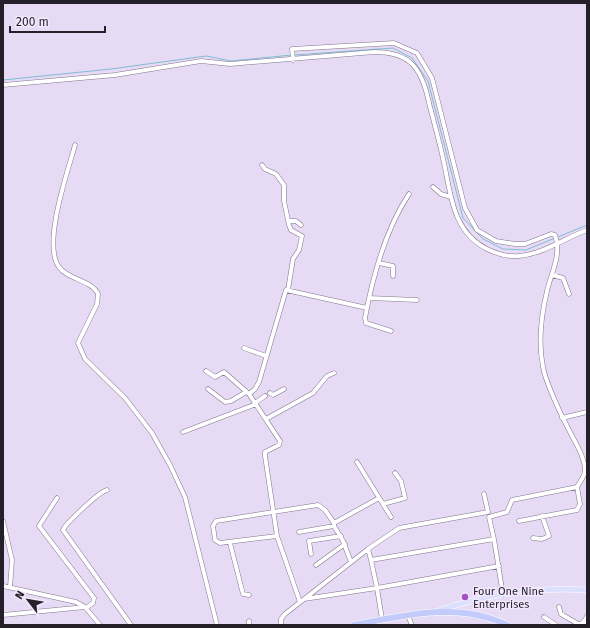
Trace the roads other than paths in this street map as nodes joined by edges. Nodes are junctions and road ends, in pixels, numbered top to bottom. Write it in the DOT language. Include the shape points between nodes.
graph roads {
  1 [pos="292,59"];
  2 [pos="3,85"];
  3 [pos="75,145"];
  4 [pos="262,165"];
  5 [pos="433,187"];
  6 [pos="410,194"];
  7 [pos="451,197"];
  8 [pos="289,222"];
  9 [pos="301,225"];
  10 [pos="587,230"];
  11 [pos="557,242"];
  12 [pos="379,263"];
  13 [pos="552,275"];
  14 [pos="393,276"];
  15 [pos="288,290"];
  16 [pos="569,294"];
  17 [pos="369,298"];
  18 [pos="417,300"];
  19 [pos="367,308"];
  20 [pos="391,331"];
  21 [pos="244,348"];
  22 [pos="266,356"];
  23 [pos="206,371"];
  24 [pos="334,373"];
  25 [pos="208,389"];
  26 [pos="284,389"];
  27 [pos="248,393"];
  28 [pos="270,394"];
  29 [pos="265,396"];
  30 [pos="255,404"];
  31 [pos="587,412"];
  32 [pos="562,418"];
  33 [pos="266,419"];
  34 [pos="183,432"];
  35 [pos="357,462"];
  36 [pos="395,473"];
  37 [pos="577,487"];
  38 [pos="107,490"];
  39 [pos="484,494"];
  40 [pos="57,498"];
  41 [pos="379,498"];
  42 [pos="383,504"];
  43 [pos="273,512"];
  44 [pos="488,512"];
  45 [pos="542,516"];
  46 [pos="391,517"];
  47 [pos="489,517"];
  48 [pos="519,520"];
  49 [pos="3,521"];
  50 [pos="334,524"];
  51 [pos="299,532"];
  52 [pos="277,536"];
  53 [pos="341,536"];
  54 [pos="533,538"];
  55 [pos="494,540"];
  56 [pos="230,543"];
  57 [pos="345,544"];
  58 [pos="368,549"];
  59 [pos="311,554"];
  60 [pos="371,560"];
  61 [pos="351,562"];
  62 [pos="316,565"];
  63 [pos="499,566"];
  64 [pos="3,586"];
  65 [pos="10,587"];
  66 [pos="377,588"];
  67 [pos="587,590"];
  68 [pos="249,595"];
  69 [pos="503,595"];
  70 [pos="302,601"];
  71 [pos="560,607"];
  72 [pos="86,608"];
  73 [pos="438,610"];
  74 [pos="3,615"];
  75 [pos="408,616"];
  76 [pos="544,617"];
  77 [pos="586,617"];
  78 [pos="382,620"];
  79 [pos="372,623"];
  80 [pos="502,624"];
  81 [pos="100,625"];
  82 [pos="131,625"];
  83 [pos="217,625"];
  84 [pos="281,625"];
  85 [pos="353,625"];
  86 [pos="412,625"];
  87 [pos="556,625"];
  88 [pos="583,625"];
  1 -- 2 [label="street" via="230,64 201,61 115,75"];
  1 -- 7 [label="street" via="380,52 395,54 409,61 416,68 426,93"];
  1 -- 11 [label="street" via="293,49 390,42 416,54 432,78 464,208 477,230 496,241 514,244 536,241 552,234 555,235"];
  3 -- 83 [label="street" via="54,228 54,249 58,266 65,274 92,288 98,294 97,304 78,343 79,348 85,359 125,398 152,433 185,496"];
  4 -- 8 [label="street" via="265,170 276,174 284,185 284,201"];
  5 -- 7 [label="street" via="441,194"];
  6 -- 12 [label="street" via="393,222"];
  7 -- 11 [label="street" via="455,215 464,230 477,243 495,253 519,256"];
  8 -- 9 [label="street" via="296,221"];
  8 -- 15 [label="street" via="292,230 302,236 302,241 293,259"];
  10 -- 11 [label="street"];
  11 -- 13 [label="street"];
  12 -- 14 [label="street" via="393,266"];
  12 -- 17 [label="street"];
  13 -- 16 [label="street" via="563,278"];
  13 -- 32 [label="street" via="542,317 541,349 543,368"];
  15 -- 19 [label="street"];
  15 -- 22 [label="street" via="285,292"];
  17 -- 18 [label="street"];
  17 -- 19 [label="street"];
  19 -- 20 [label="street" via="366,323"];
  21 -- 22 [label="street"];
  22 -- 27 [label="street" via="259,382 255,389"];
  23 -- 27 [label="street" via="215,377 224,372"];
  24 -- 33 [label="street" via="313,393"];
  25 -- 27 [label="street" via="225,402"];
  26 -- 28 [label="street"];
  27 -- 30 [label="street"];
  29 -- 30 [label="street"];
  30 -- 33 [label="street"];
  30 -- 34 [label="street"];
  31 -- 32 [label="street"];
  32 -- 37 [label="street" via="585,471"];
  33 -- 43 [label="street" via="280,441 279,445 265,453"];
  35 -- 41 [label="street"];
  36 -- 42 [label="street" via="401,481 405,498"];
  37 -- 45 [label="street" via="580,504 578,510"];
  37 -- 47 [label="street" via="516,499 512,501 507,512"];
  38 -- 82 [label="street" via="73,517 63,530"];
  39 -- 44 [label="street"];
  40 -- 72 [label="street" via="39,526 94,598"];
  41 -- 42 [label="street"];
  41 -- 50 [label="street"];
  42 -- 46 [label="street"];
  43 -- 50 [label="street" via="318,505 325,510"];
  43 -- 52 [label="street"];
  43 -- 56 [label="street" via="214,522 212,528 215,540"];
  44 -- 47 [label="street"];
  44 -- 58 [label="street" via="399,528"];
  45 -- 48 [label="street"];
  45 -- 54 [label="street" via="549,536 542,539"];
  47 -- 55 [label="street"];
  49 -- 65 [label="street" via="12,560"];
  50 -- 51 [label="street"];
  50 -- 53 [label="street"];
  52 -- 56 [label="street"];
  52 -- 70 [label="street"];
  53 -- 57 [label="street"];
  53 -- 59 [label="street" via="308,541"];
  55 -- 60 [label="street"];
  55 -- 63 [label="street"];
  56 -- 68 [label="street" via="243,594"];
  57 -- 61 [label="street"];
  57 -- 62 [label="street"];
  58 -- 60 [label="street"];
  58 -- 61 [label="street"];
  60 -- 66 [label="street"];
  61 -- 70 [label="street"];
  63 -- 66 [label="street"];
  63 -- 69 [label="street"];
  64 -- 65 [label="street"];
  65 -- 72 [label="street" via="76,602"];
  66 -- 70 [label="street"];
  66 -- 78 [label="street"];
  67 -- 69 [label="main road" via="554,589"];
  69 -- 73 [label="main road"];
  70 -- 84 [label="street" via="282,616"];
  71 -- 77 [label="street" via="561,614 580,625"];
  72 -- 74 [label="street"];
  72 -- 81 [label="street"];
  73 -- 75 [label="highway"];
  73 -- 80 [label="highway" via="480,615"];
  75 -- 78 [label="highway"];
  75 -- 86 [label="street"];
  76 -- 87 [label="street"];
  77 -- 88 [label="street"];
  78 -- 79 [label="highway"];
  79 -- 85 [label="highway"];
}
